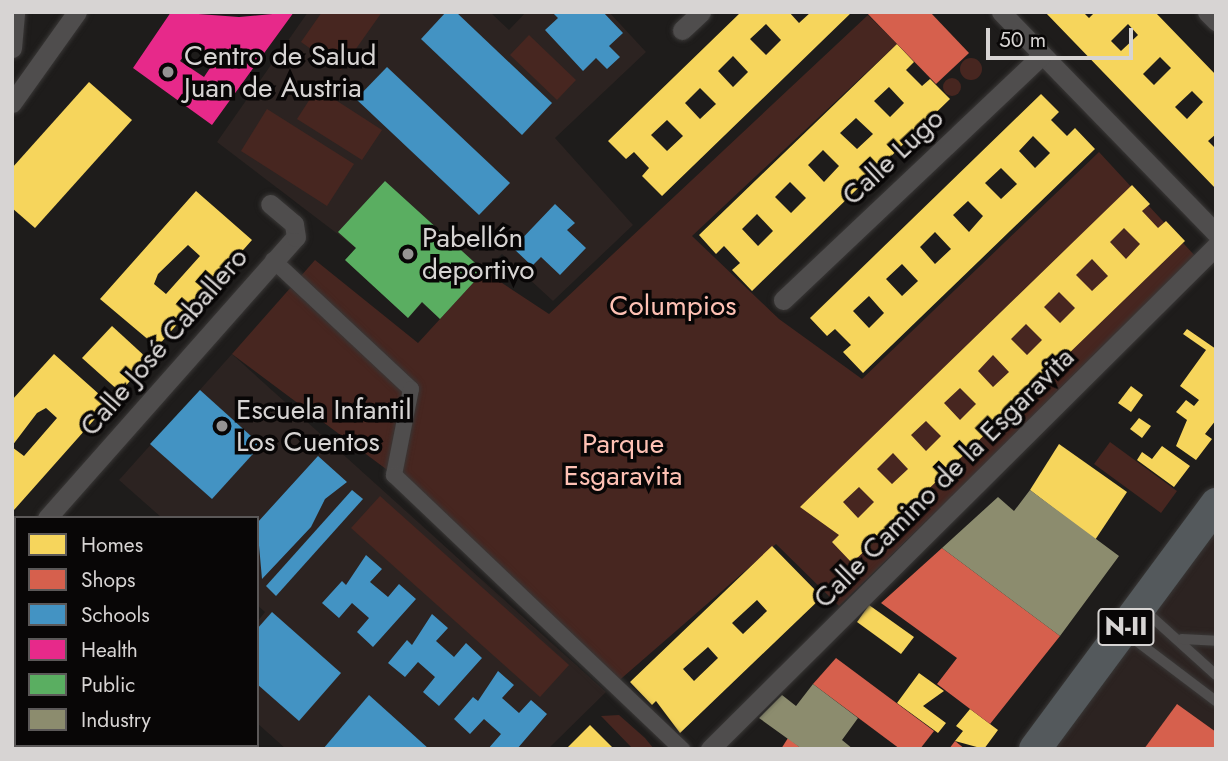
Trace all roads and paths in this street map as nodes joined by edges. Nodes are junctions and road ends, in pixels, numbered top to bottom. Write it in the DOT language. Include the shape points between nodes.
graph roads {
  1 [pos="15,12"];
  2 [pos="77,12"];
  3 [pos="701,12"];
  4 [pos="1001,12"];
  5 [pos="1207,12"];
  6 [pos="1216,21"];
  7 [pos="682,30"];
  8 [pos="12,48"];
  9 [pos="1042,55"];
  10 [pos="12,103"];
  11 [pos="270,204"];
  12 [pos="1216,233"];
  13 [pos="1216,246"];
  14 [pos="273,260"];
  15 [pos="783,300"];
  16 [pos="1216,504"];
  17 [pos="49,516"];
  18 [pos="1132,619"];
  19 [pos="1182,639"];
  20 [pos="1216,641"];
  21 [pos="1216,675"];
  22 [pos="1216,701"];
  23 [pos="682,749"];
  24 [pos="709,749"];
  25 [pos="1035,749"];
  1 -- 8 [label="street"];
  2 -- 10 [label="street"];
  3 -- 7 [label="street"];
  4 -- 9 [label="street"];
  5 -- 6 [label="street"];
  9 -- 12 [label="street"];
  9 -- 15 [label="street, Calle Lugo"];
  11 -- 14 [label="street, Calle José Caballero" via="294,224 296,237"];
  13 -- 24 [label="street, Calle Camino de la Esgaravita"];
  14 -- 17 [label="street, Calle José Caballero"];
  14 -- 23 [label="street" via="411,389 394,475"];
  16 -- 18 [label="main road, N-II"];
  18 -- 19 [label="lane"];
  18 -- 22 [label="lane"];
  18 -- 25 [label="main road, N-II"];
  19 -- 20 [label="lane"];
  19 -- 21 [label="lane"];
}
